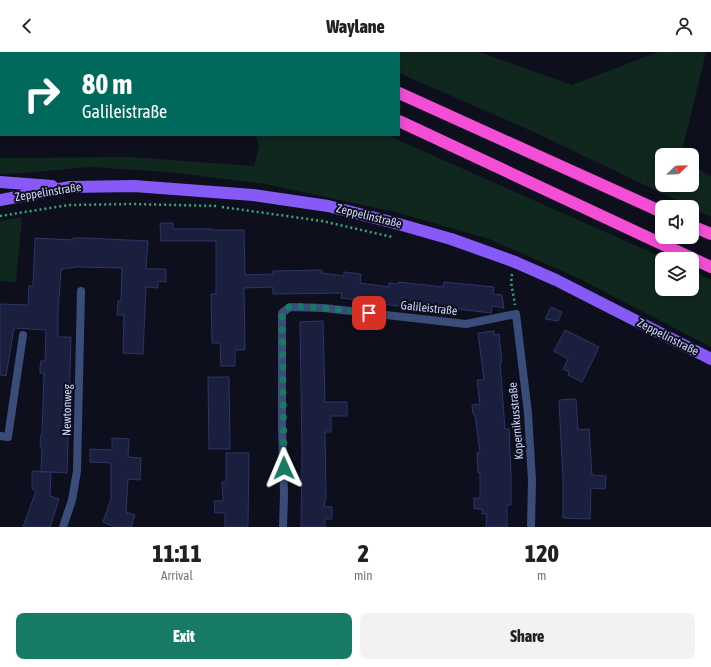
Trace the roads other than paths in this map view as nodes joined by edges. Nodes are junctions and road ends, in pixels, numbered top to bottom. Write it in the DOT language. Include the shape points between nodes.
graph roads {
  1 [pos="400,92"];
  2 [pos="400,121"];
  3 [pos="0,182"];
  4 [pos="70,187"];
  5 [pos="0,200"];
  6 [pos="655,209"];
  7 [pos="699,229"];
  8 [pos="711,234"];
  9 [pos="711,267"];
  10 [pos="81,291"];
  11 [pos="516,314"];
  12 [pos="23,335"];
  13 [pos="711,359"];
  14 [pos="0,436"];
  15 [pos="63,527"];
  16 [pos="283,527"];
  17 [pos="531,527"];
  1 -- 6 [label="highway"];
  2 -- 9 [label="highway"];
  3 -- 4 [label="main road"];
  4 -- 5 [label="main road, Zeppelinstraße"];
  4 -- 13 [label="main road, Zeppelinstraße" via="134,186 253,195 328,206 395,223 451,239 515,262 556,280"];
  7 -- 8 [label="highway"];
  10 -- 15 [label="street, Newtonweg" via="77,471 72,500"];
  11 -- 16 [label="street, Galileistraße" via="466,324 324,308 290,306 282,313"];
  11 -- 17 [label="street, Kopernikusstraße" via="528,412 532,481"];
  12 -- 14 [label="street" via="8,437"];
}
